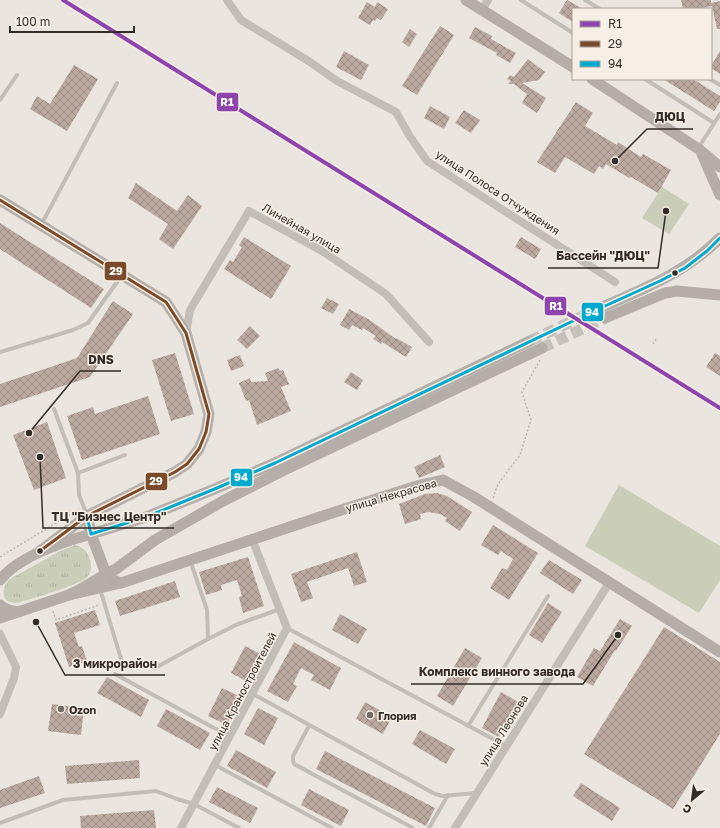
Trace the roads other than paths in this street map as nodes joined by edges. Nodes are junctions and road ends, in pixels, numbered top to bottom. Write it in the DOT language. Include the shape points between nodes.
graph roads {
  1 [pos="227,0"];
  2 [pos="466,0"];
  3 [pos="520,0"];
  4 [pos="585,0"];
  5 [pos="485,5"];
  6 [pos="598,8"];
  7 [pos="572,32"];
  8 [pos="572,66"];
  9 [pos="17,75"];
  10 [pos="594,80"];
  11 [pos="647,80"];
  12 [pos="117,83"];
  13 [pos="0,100"];
  14 [pos="720,114"];
  15 [pos="714,123"];
  16 [pos="699,150"];
  17 [pos="720,167"];
  18 [pos="720,195"];
  19 [pos="0,200"];
  20 [pos="40,225"];
  21 [pos="720,238"];
  22 [pos="122,275"];
  23 [pos="615,282"];
  24 [pos="720,295"];
  25 [pos="594,311"];
  26 [pos="605,318"];
  27 [pos="186,333"];
  28 [pos="530,341"];
  29 [pos="429,342"];
  30 [pos="0,352"];
  31 [pos="542,353"];
  32 [pos="54,409"];
  33 [pos="124,455"];
  34 [pos="78,473"];
  35 [pos="85,511"];
  36 [pos="91,534"];
  37 [pos="252,539"];
  38 [pos="40,551"];
  39 [pos="190,560"];
  40 [pos="106,574"];
  41 [pos="2,575"];
  42 [pos="121,582"];
  43 [pos="609,583"];
  44 [pos="99,588"];
  45 [pos="69,595"];
  46 [pos="548,596"];
  47 [pos="0,604"];
  48 [pos="280,609"];
  49 [pos="20,612"];
  50 [pos="0,618"];
  51 [pos="287,628"];
  52 [pos="1,639"];
  53 [pos="208,639"];
  54 [pos="720,652"];
  55 [pos="115,674"];
  56 [pos="253,694"];
  57 [pos="0,714"];
  58 [pos="309,726"];
  59 [pos="468,726"];
  60 [pos="231,735"];
  61 [pos="506,746"];
  62 [pos="215,764"];
  63 [pos="477,793"];
  64 [pos="448,795"];
  65 [pos="194,804"];
  66 [pos="0,823"];
  67 [pos="181,828"];
  68 [pos="239,828"];
  69 [pos="332,828"];
  70 [pos="413,828"];
  71 [pos="429,828"];
  72 [pos="454,828"];
  1 -- 23 [label="street, улица Полоса Отчуждения" via="241,20 337,81 396,112 427,160"];
  2 -- 5 [label="street"];
  3 -- 7 [label="lane"];
  4 -- 6 [label="lane"];
  5 -- 8 [label="street"];
  9 -- 13 [label="lane"];
  10 -- 16 [label="street"];
  11 -- 15 [label="lane"];
  12 -- 20 [label="lane"];
  14 -- 15 [label="lane"];
  15 -- 16 [label="lane"];
  16 -- 17 [label="street"];
  16 -- 18 [label="street"];
  19 -- 20 [label="street"];
  20 -- 22 [label="street"];
  21 -- 25 [label="street" via="684,268"];
  22 -- 27 [label="street" via="166,302"];
  22 -- 30 [label="lane" via="88,323 74,330"];
  24 -- 26 [label="street" via="677,291 665,293"];
  27 -- 29 [label="street, Линейная улица" via="190,310 249,210 322,251 386,294"];
  27 -- 35 [label="street" via="209,414 206,432 199,449 187,464 175,472"];
  28 -- 36 [label="street" via="275,463 146,517"];
  31 -- 40 [label="street" via="282,471 155,540"];
  32 -- 34 [label="lane"];
  33 -- 34 [label="lane"];
  34 -- 35 [label="lane" via="79,495"];
  35 -- 36 [label="street"];
  35 -- 38 [label="street"];
  36 -- 38 [label="street"];
  36 -- 40 [label="street"];
  37 -- 39 [label="street, улица Некрасова"];
  37 -- 43 [label="street, улица Некрасова" via="420,485 443,480 468,493"];
  37 -- 48 [label="street, улица Краностроителей"];
  38 -- 41 [label="street"];
  39 -- 42 [label="street, улица Некрасова"];
  39 -- 53 [label="lane" via="207,610"];
  40 -- 42 [label="street"];
  40 -- 45 [label="street"];
  42 -- 44 [label="street, улица Некрасова"];
  43 -- 54 [label="street, улица Некрасова"];
  43 -- 61 [label="street, улица Леонова"];
  44 -- 45 [label="street, улица Некрасова"];
  44 -- 53 [label="lane" via="122,662 155,668"];
  45 -- 49 [label="street"];
  46 -- 59 [label="lane"];
  47 -- 49 [label="street" via="10,611"];
  48 -- 51 [label="street, улица Краностроителей"];
  48 -- 53 [label="lane" via="238,624"];
  49 -- 50 [label="street"];
  51 -- 56 [label="street, улица Краностроителей"];
  51 -- 59 [label="lane"];
  52 -- 57 [label="street" via="16,667"];
  55 -- 60 [label="lane"];
  56 -- 58 [label="lane"];
  56 -- 60 [label="street, улица Краностроителей"];
  58 -- 64 [label="lane" via="434,794"];
  58 -- 70 [label="lane" via="293,756 294,764"];
  59 -- 61 [label="lane"];
  60 -- 62 [label="street, улица Краностроителей"];
  61 -- 63 [label="street, улица Леонова"];
  62 -- 65 [label="street, улица Краностроителей"];
  62 -- 69 [label="lane"];
  63 -- 64 [label="lane"];
  63 -- 72 [label="street, улица Леонова"];
  64 -- 71 [label="lane"];
  65 -- 66 [label="lane" via="156,791 63,800"];
  65 -- 67 [label="street, улица Краностроителей"];
  65 -- 68 [label="lane"];
}
